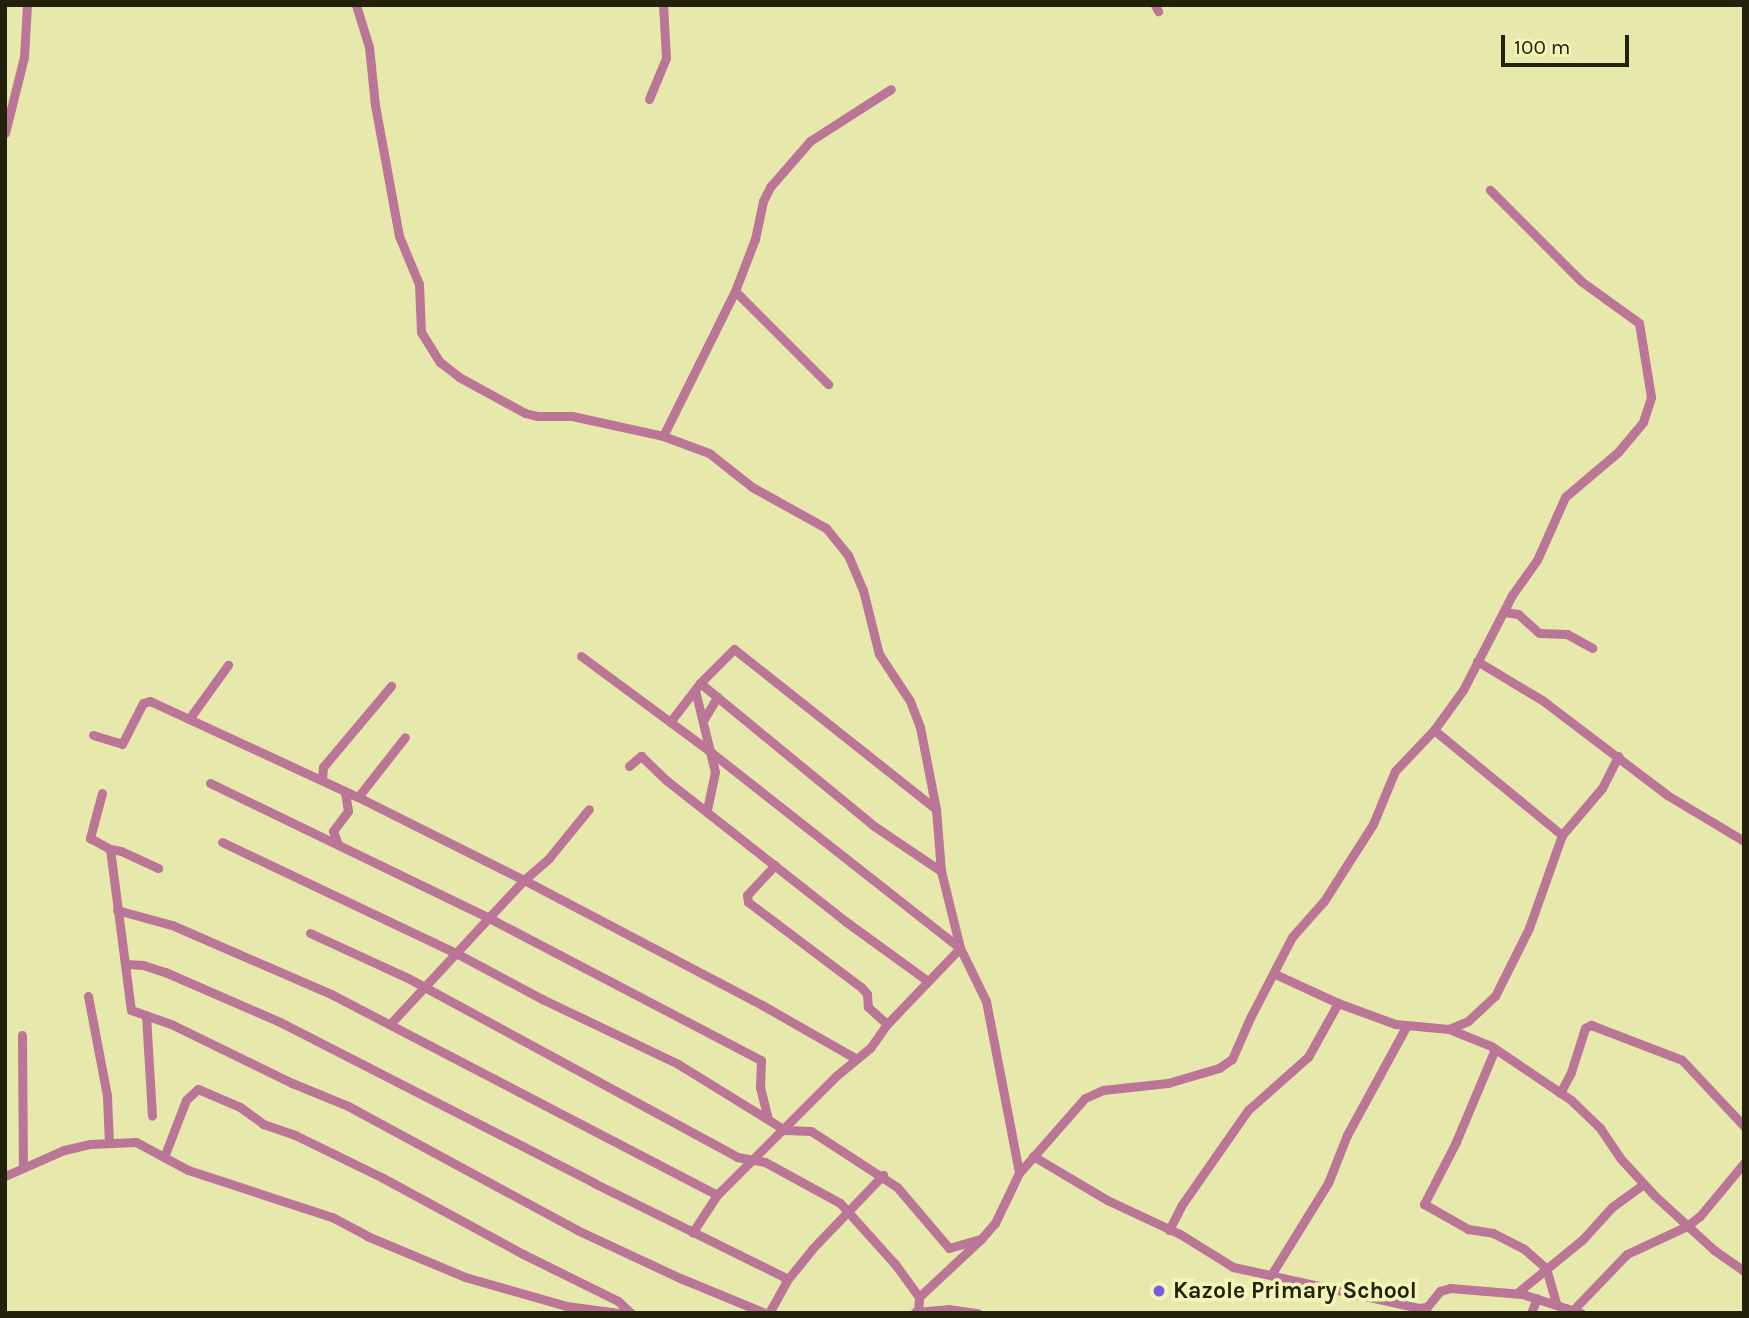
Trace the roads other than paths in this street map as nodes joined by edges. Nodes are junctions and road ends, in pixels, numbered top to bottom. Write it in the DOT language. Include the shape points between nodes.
graph roads {
  1 [pos="27,5"];
  2 [pos="356,5"];
  3 [pos="663,5"];
  4 [pos="891,89"];
  5 [pos="649,99"];
  6 [pos="5,133"];
  7 [pos="1490,190"];
  8 [pos="735,291"];
  9 [pos="828,384"];
  10 [pos="663,436"];
  11 [pos="1504,612"];
  12 [pos="1592,648"];
  13 [pos="581,656"];
  14 [pos="1477,661"];
  15 [pos="228,665"];
  16 [pos="391,686"];
  17 [pos="697,686"];
  18 [pos="717,697"];
  19 [pos="189,719"];
  20 [pos="704,719"];
  21 [pos="670,722"];
  22 [pos="1434,730"];
  23 [pos="93,735"];
  24 [pos="405,737"];
  25 [pos="712,753"];
  26 [pos="1618,756"];
  27 [pos="629,766"];
  28 [pos="322,780"];
  29 [pos="210,783"];
  30 [pos="345,791"];
  31 [pos="102,793"];
  32 [pos="358,797"];
  33 [pos="589,809"];
  34 [pos="936,809"];
  35 [pos="707,810"];
  36 [pos="1562,835"];
  37 [pos="1744,841"];
  38 [pos="222,842"];
  39 [pos="338,844"];
  40 [pos="110,849"];
  41 [pos="775,865"];
  42 [pos="158,868"];
  43 [pos="941,871"];
  44 [pos="524,880"];
  45 [pos="117,910"];
  46 [pos="489,918"];
  47 [pos="310,933"];
  48 [pos="960,948"];
  49 [pos="456,953"];
  50 [pos="125,964"];
  51 [pos="1275,974"];
  52 [pos="928,981"];
  53 [pos="422,987"];
  54 [pos="88,996"];
  55 [pos="1338,1003"];
  56 [pos="146,1015"];
  57 [pos="391,1023"];
  58 [pos="887,1024"];
  59 [pos="1406,1027"];
  60 [pos="1449,1029"];
  61 [pos="22,1035"];
  62 [pos="1496,1049"];
  63 [pos="855,1058"];
  64 [pos="1560,1093"];
  65 [pos="152,1116"];
  66 [pos="768,1118"];
  67 [pos="1744,1126"];
  68 [pos="785,1130"];
  69 [pos="109,1143"];
  70 [pos="1033,1156"];
  71 [pos="164,1157"];
  72 [pos="752,1160"];
  73 [pos="1744,1163"];
  74 [pos="23,1168"];
  75 [pos="1019,1173"];
  76 [pos="5,1175"];
  77 [pos="883,1175"];
  78 [pos="1644,1184"];
  79 [pos="717,1195"];
  80 [pos="850,1213"];
  81 [pos="1687,1226"];
  82 [pos="1168,1230"];
  83 [pos="691,1233"];
  84 [pos="981,1239"];
  85 [pos="1546,1268"];
  86 [pos="1744,1271"];
  87 [pos="1271,1275"];
  88 [pos="788,1279"];
  89 [pos="1517,1293"];
  90 [pos="919,1297"];
  91 [pos="1537,1298"];
  92 [pos="1556,1304"];
  93 [pos="948,1311"];
  94 [pos="1578,1311"];
  95 [pos="916,1312"];
  96 [pos="619,1313"];
  97 [pos="631,1313"];
  98 [pos="767,1313"];
  99 [pos="978,1313"];
  100 [pos="1531,1313"];
  1 -- 6 [label="street" via="24,57"];
  2 -- 10 [label="street" via="369,47 399,236 419,285 418,316 429,347 458,377 525,413 572,416"];
  3 -- 5 [label="street" via="666,58"];
  4 -- 8 [label="street" via="824,130 783,168 763,201 755,239"];
  7 -- 11 [label="street" via="1581,281 1636,319 1651,397 1643,422 1628,442 1565,498 1538,560"];
  8 -- 9 [label="street"];
  8 -- 10 [label="street"];
  10 -- 34 [label="street" via="709,453 752,487 814,519 838,541 863,590 879,654 911,701"];
  11 -- 12 [label="street" via="1518,614 1539,633 1567,634"];
  11 -- 14 [label="street"];
  13 -- 21 [label="street"];
  14 -- 22 [label="street"];
  14 -- 26 [label="street" via="1542,700"];
  15 -- 19 [label="street"];
  16 -- 28 [label="street" via="331,755"];
  17 -- 18 [label="street"];
  17 -- 20 [label="street"];
  17 -- 21 [label="street"];
  17 -- 34 [label="street" via="734,649"];
  18 -- 20 [label="street"];
  18 -- 43 [label="street" via="874,826"];
  19 -- 23 [label="street" via="147,701 122,744"];
  19 -- 28 [label="street"];
  20 -- 25 [label="street"];
  21 -- 25 [label="street"];
  22 -- 36 [label="street"];
  22 -- 51 [label="street" via="1391,777 1373,824 1324,901 1292,937"];
  24 -- 32 [label="street"];
  25 -- 35 [label="street" via="715,778"];
  25 -- 48 [label="street"];
  26 -- 36 [label="street" via="1602,788"];
  26 -- 37 [label="street" via="1667,795"];
  27 -- 35 [label="street" via="641,756"];
  28 -- 30 [label="street"];
  29 -- 39 [label="street"];
  30 -- 32 [label="street"];
  30 -- 39 [label="street" via="348,811 334,831"];
  31 -- 40 [label="street" via="90,838"];
  32 -- 44 [label="street"];
  33 -- 44 [label="street" via="549,858"];
  34 -- 43 [label="street"];
  35 -- 41 [label="street"];
  36 -- 60 [label="street" via="1529,928 1495,996 1468,1021"];
  38 -- 49 [label="street"];
  39 -- 46 [label="street"];
  40 -- 42 [label="street"];
  40 -- 45 [label="street"];
  41 -- 52 [label="street"];
  41 -- 58 [label="street" via="747,895 748,902 861,988 867,994 868,1007"];
  43 -- 48 [label="street"];
  44 -- 46 [label="street"];
  44 -- 63 [label="street"];
  45 -- 50 [label="street"];
  45 -- 57 [label="street" via="232,949"];
  46 -- 49 [label="street"];
  46 -- 66 [label="street" via="761,1060 760,1087"];
  47 -- 53 [label="street"];
  48 -- 52 [label="street"];
  48 -- 75 [label="street" via="986,1001"];
  49 -- 53 [label="street"];
  49 -- 66 [label="street" via="678,1064"];
  50 -- 56 [label="street" via="129,1006"];
  50 -- 83 [label="street" via="165,972 280,1022"];
  51 -- 55 [label="street"];
  51 -- 70 [label="street" via="1227,1065 1168,1083 1096,1092 1074,1109"];
  52 -- 58 [label="street"];
  53 -- 57 [label="street"];
  53 -- 72 [label="street" via="737,1157"];
  54 -- 69 [label="street" via="107,1096"];
  55 -- 59 [label="street"];
  55 -- 82 [label="street" via="1308,1057 1248,1110"];
  56 -- 65 [label="street"];
  56 -- 98 [label="street" via="348,1106 577,1230"];
  57 -- 79 [label="street" via="401,1033"];
  58 -- 63 [label="street" via="870,1048"];
  59 -- 60 [label="street"];
  59 -- 87 [label="street" via="1347,1135 1328,1183"];
  60 -- 62 [label="street"];
  61 -- 74 [label="street"];
  62 -- 64 [label="street"];
  62 -- 85 [label="street" via="1424,1204 1468,1229 1488,1231 1515,1244"];
  63 -- 68 [label="street"];
  64 -- 67 [label="street" via="1585,1028 1591,1025 1682,1060"];
  64 -- 78 [label="street" via="1595,1122"];
  66 -- 68 [label="street"];
  68 -- 72 [label="street"];
  68 -- 77 [label="street" via="811,1131"];
  69 -- 71 [label="street" via="136,1142"];
  69 -- 74 [label="street" via="64,1150"];
  70 -- 75 [label="street"];
  70 -- 82 [label="street"];
  71 -- 96 [label="street" via="188,1170 332,1217 465,1277 566,1306"];
  71 -- 97 [label="street" via="186,1100 198,1089 383,1178 618,1301"];
  72 -- 79 [label="street"];
  72 -- 80 [label="street" via="765,1162"];
  73 -- 81 [label="street" via="1706,1211"];
  74 -- 76 [label="street"];
  75 -- 84 [label="street" via="995,1223"];
  77 -- 80 [label="street"];
  77 -- 84 [label="street" via="949,1248"];
  78 -- 81 [label="street"];
  78 -- 85 [label="street"];
  79 -- 83 [label="street"];
  80 -- 88 [label="street"];
  80 -- 90 [label="street"];
  81 -- 86 [label="street"];
  81 -- 94 [label="street" via="1627,1254"];
  82 -- 87 [label="street" via="1233,1267"];
  83 -- 88 [label="street"];
  84 -- 90 [label="street"];
  85 -- 89 [label="street"];
  85 -- 92 [label="street"];
  87 -- 89 [label="street" via="1419,1308 1429,1305 1446,1288"];
  88 -- 98 [label="street"];
  89 -- 91 [label="street"];
  90 -- 95 [label="street"];
  91 -- 92 [label="street"];
  91 -- 100 [label="street"];
  92 -- 94 [label="street"];
  93 -- 95 [label="street"];
  93 -- 99 [label="street"];
}
